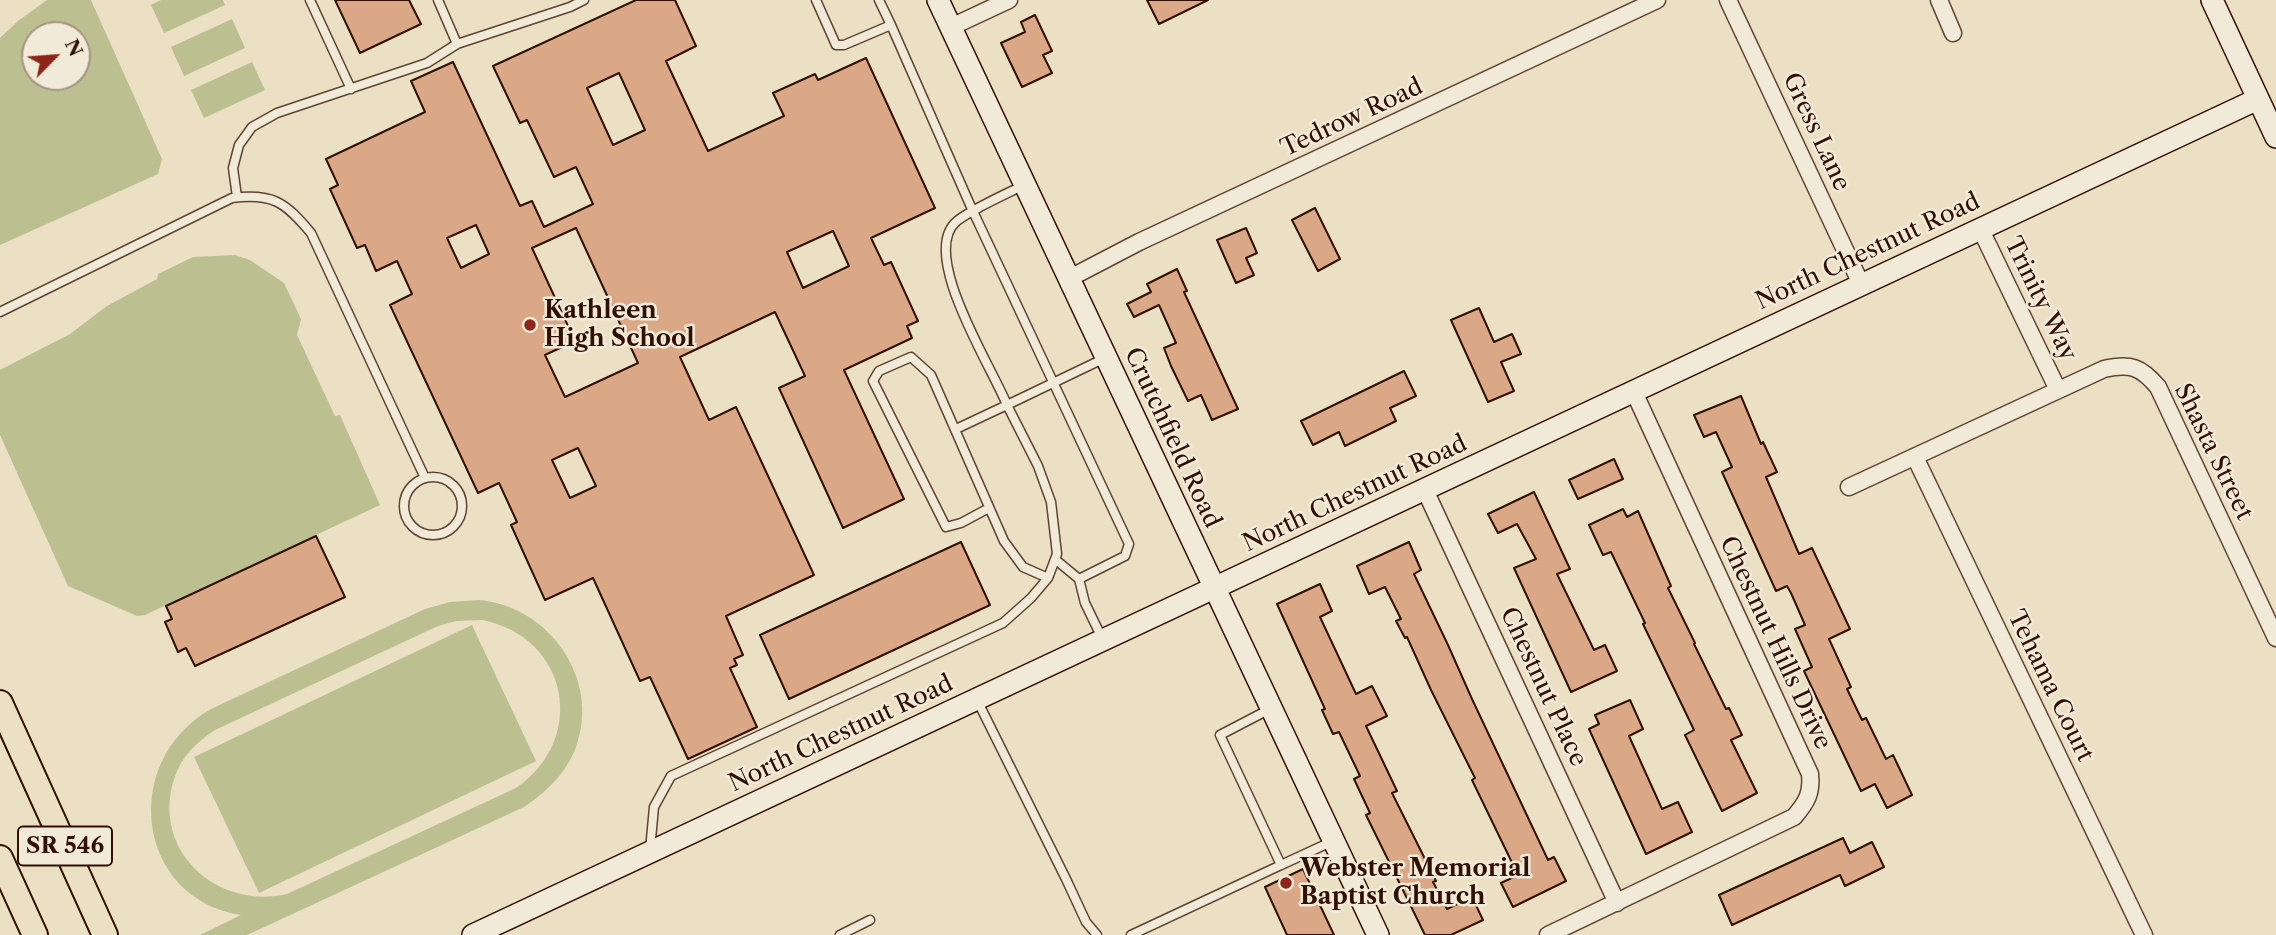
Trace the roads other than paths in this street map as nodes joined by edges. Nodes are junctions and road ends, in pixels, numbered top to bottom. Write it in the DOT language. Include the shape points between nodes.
graph roads {
  1 [pos="310,0"];
  2 [pos="438,0"];
  3 [pos="584,0"];
  4 [pos="816,0"];
  5 [pos="879,0"];
  6 [pos="938,0"];
  7 [pos="1009,0"];
  8 [pos="1657,0"];
  9 [pos="1728,0"];
  10 [pos="1939,0"];
  11 [pos="2212,0"];
  12 [pos="891,25"];
  13 [pos="951,27"];
  14 [pos="1953,33"];
  15 [pos="457,44"];
  16 [pos="351,89"];
  17 [pos="2258,99"];
  18 [pos="2276,137"];
  19 [pos="1024,185"];
  20 [pos="237,197"];
  21 [pos="973,212"];
  22 [pos="1980,228"];
  23 [pos="1068,279"];
  24 [pos="1861,284"];
  25 [pos="0,312"];
  26 [pos="1105,357"];
  27 [pos="1052,383"];
  28 [pos="2058,390"];
  29 [pos="1634,392"];
  30 [pos="1007,405"];
  31 [pos="956,429"];
  32 [pos="1915,457"];
  33 [pos="425,478"];
  34 [pos="1849,488"];
  35 [pos="1426,490"];
  36 [pos="989,508"];
  37 [pos="1056,560"];
  38 [pos="1048,578"];
  39 [pos="1079,579"];
  40 [pos="1214,588"];
  41 [pos="2276,638"];
  42 [pos="1103,641"];
  43 [pos="977,700"];
  44 [pos="0,702"];
  45 [pos="1272,708"];
  46 [pos="1334,840"];
  47 [pos="650,853"];
  48 [pos="0,858"];
  49 [pos="1281,865"];
  50 [pos="1617,903"];
  51 [pos="870,920"];
  52 [pos="35,935"];
  53 [pos="106,935"];
  54 [pos="473,935"];
  55 [pos="840,935"];
  56 [pos="1097,935"];
  57 [pos="1131,935"];
  58 [pos="1378,935"];
  59 [pos="1548,935"];
  60 [pos="2144,935"];
  1 -- 16 [label="lane"];
  2 -- 15 [label="lane"];
  3 -- 15 [label="lane"];
  4 -- 12 [label="lane" via="836,46"];
  5 -- 12 [label="lane"];
  6 -- 13 [label="street, Crutchfield Road"];
  7 -- 13 [label="street"];
  8 -- 23 [label="street, Tedrow Road"];
  9 -- 24 [label="street, Gress Lane"];
  10 -- 14 [label="street"];
  11 -- 17 [label="street"];
  12 -- 21 [label="lane"];
  13 -- 19 [label="street, Crutchfield Road"];
  15 -- 16 [label="lane" via="427,63"];
  16 -- 20 [label="lane" via="277,113 252,127 239,145 233,168"];
  17 -- 18 [label="street"];
  17 -- 22 [label="street, North Chestnut Road"];
  19 -- 21 [label="lane"];
  19 -- 23 [label="street, Crutchfield Road"];
  20 -- 25 [label="lane"];
  20 -- 33 [label="lane" via="257,195 279,202 311,233"];
  21 -- 27 [label="lane"];
  21 -- 30 [label="lane" via="956,221 946,238 946,263 959,306"];
  22 -- 24 [label="street, North Chestnut Road"];
  22 -- 28 [label="street, Trinity Way"];
  23 -- 26 [label="street, Crutchfield Road"];
  24 -- 29 [label="street, North Chestnut Road"];
  26 -- 27 [label="lane"];
  26 -- 40 [label="street, Crutchfield Road"];
  27 -- 30 [label="lane"];
  27 -- 39 [label="lane" via="1129,544 1125,556"];
  28 -- 32 [label="street, Shasta Street"];
  28 -- 41 [label="street, Shasta Street" via="2122,365 2152,380"];
  29 -- 35 [label="street, North Chestnut Road"];
  29 -- 50 [label="street, Chestnut Hills Drive" via="1810,774 1811,788 1807,802 1794,817"];
  30 -- 31 [label="lane"];
  30 -- 37 [label="lane" via="1051,502"];
  31 -- 36 [label="lane"];
  31 -- 36 [label="lane" via="931,375 911,356 879,371 873,381 946,527"];
  32 -- 34 [label="street, Shasta Street"];
  32 -- 60 [label="street, Tehama Court"];
  33 -- 33 [label="lane" via="407,492 404,511 422,533 441,534 456,524 463,506 461,497 441,477"];
  35 -- 40 [label="street, North Chestnut Road"];
  35 -- 50 [label="street, Chestnut Place"];
  36 -- 38 [label="lane" via="1023,567"];
  37 -- 38 [label="lane"];
  37 -- 39 [label="lane"];
  38 -- 47 [label="lane" via="1003,623 671,776 654,807"];
  39 -- 42 [label="lane"];
  40 -- 42 [label="street, North Chestnut Road"];
  40 -- 45 [label="street, Crutchfield Road"];
  42 -- 43 [label="street, North Chestnut Road"];
  43 -- 47 [label="street, North Chestnut Road"];
  43 -- 56 [label="lane" via="1086,922"];
  44 -- 53 [label="main road, SR 546"];
  45 -- 46 [label="street, Crutchfield Road"];
  45 -- 49 [label="lane" via="1220,735"];
  46 -- 49 [label="lane"];
  46 -- 58 [label="street, Crutchfield Road"];
  47 -- 54 [label="street, North Chestnut Road"];
  48 -- 52 [label="main road, SR 546"];
  49 -- 57 [label="lane"];
  50 -- 59 [label="street, Chestnut Hills Drive"];
  51 -- 55 [label="lane"];
}
